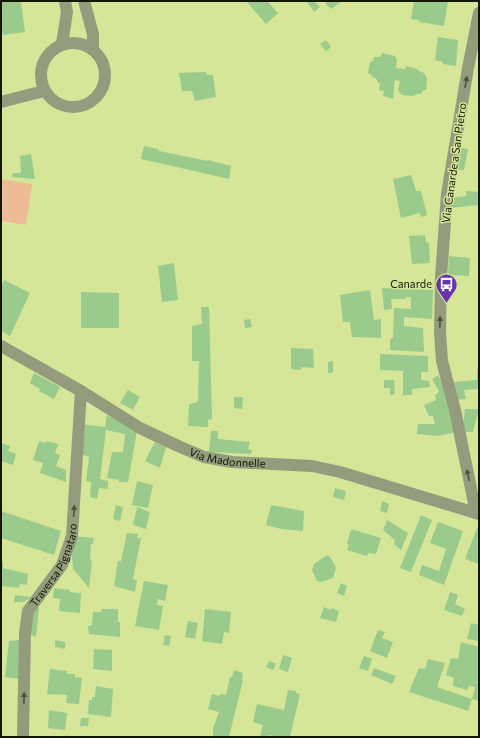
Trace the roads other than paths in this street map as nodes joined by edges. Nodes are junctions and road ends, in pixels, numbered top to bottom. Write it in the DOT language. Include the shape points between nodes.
graph roads {
  1 [pos="65,1"];
  2 [pos="84,1"];
  3 [pos="479,13"];
  4 [pos="62,44"];
  5 [pos="93,50"];
  6 [pos="44,91"];
  7 [pos="1,102"];
  8 [pos="1,346"];
  9 [pos="81,391"];
  10 [pos="478,513"];
  11 [pos="23,737"];
  1 -- 4 [label="street" via="67,12"];
  2 -- 5 [label="street" via="93,34"];
  10 -- 3 [label="street, Via Canarde a San Pietro, one-way" via="442,361 440,315 447,194"];
  4 -- 5 [label="street" via="73,42"];
  4 -- 6 [label="street" via="53,49 42,64 40,73"];
  5 -- 6 [label="street" via="100,57 105,77 103,88 89,103 69,108 59,105"];
  6 -- 7 [label="street"];
  8 -- 9 [label="street, Via Madonnelle"];
  9 -- 10 [label="street, Via Madonnelle" via="140,428 204,457 232,462 312,466 333,470"];
  11 -- 9 [label="street, Traversa Pignataro, one-way" via="25,633 28,611 62,565 72,536"];
}
